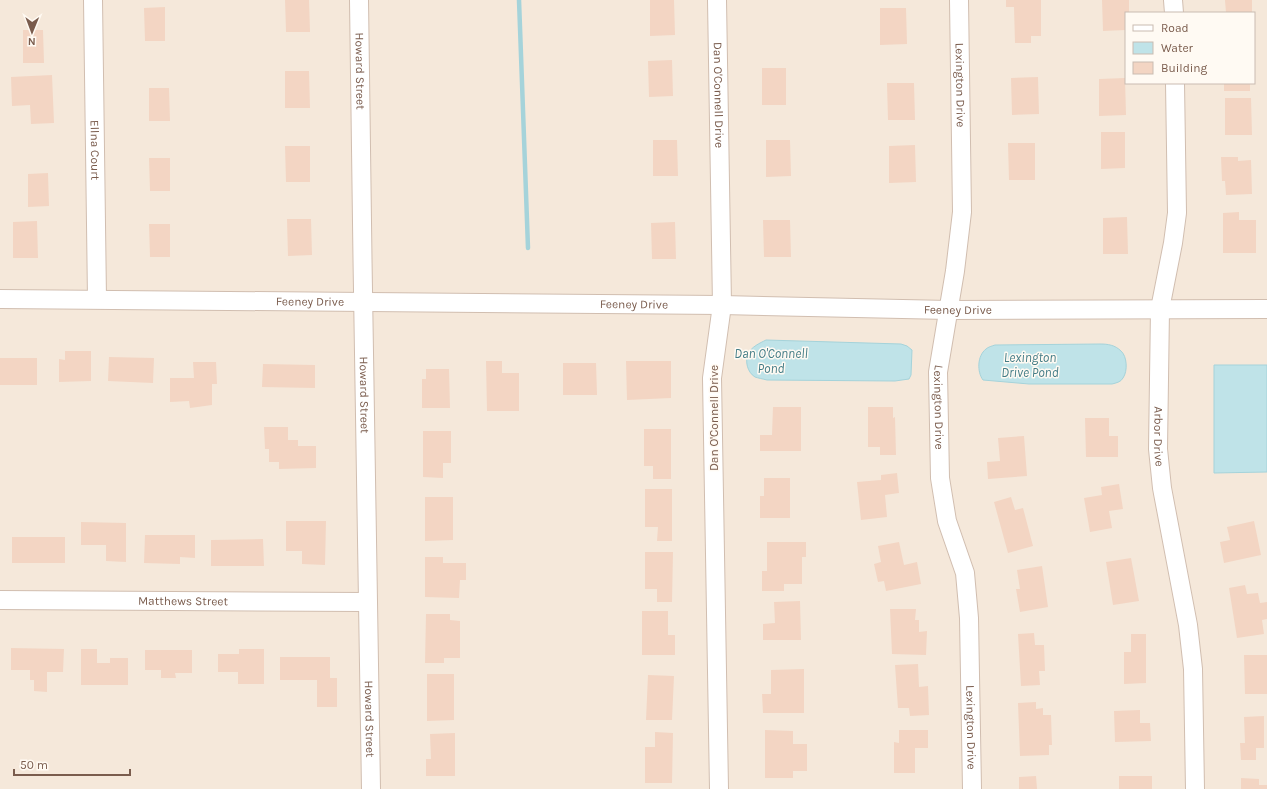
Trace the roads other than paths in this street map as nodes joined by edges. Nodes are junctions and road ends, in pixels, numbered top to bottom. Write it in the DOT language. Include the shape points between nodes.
graph roads {
  1 [pos="93,0"];
  2 [pos="359,0"];
  3 [pos="717,0"];
  4 [pos="960,0"];
  5 [pos="1173,0"];
  6 [pos="1174,12"];
  7 [pos="1175,84"];
  8 [pos="0,299"];
  9 [pos="97,299"];
  10 [pos="364,303"];
  11 [pos="722,305"];
  12 [pos="1160,309"];
  13 [pos="1267,309"];
  14 [pos="949,310"];
  15 [pos="0,600"];
  16 [pos="367,602"];
  17 [pos="371,789"];
  18 [pos="719,789"];
  19 [pos="972,789"];
  20 [pos="1195,789"];
  1 -- 9 [label="street, Ellna Court"];
  2 -- 10 [label="street, Howard Street"];
  3 -- 11 [label="street, Dan O'Connell Drive"];
  4 -- 14 [label="street, Lexington Drive" via="962,212"];
  5 -- 6 [label="street"];
  7 -- 12 [label="street, Arbor Drive" via="1177,213"];
  8 -- 9 [label="street, Feeney Drive"];
  9 -- 10 [label="street, Feeney Drive"];
  10 -- 11 [label="street, Feeney Drive"];
  10 -- 16 [label="street, Howard Street"];
  11 -- 14 [label="street, Feeney Drive"];
  11 -- 18 [label="street, Dan O'Connell Drive" via="712,378"];
  12 -- 13 [label="street, Feeney Drive"];
  12 -- 14 [label="street, Feeney Drive"];
  12 -- 20 [label="street, Arbor Drive" via="1158,448 1162,488 1188,625 1193,670"];
  14 -- 19 [label="street, Lexington Drive" via="938,372 940,478 948,521 965,573 969,618"];
  15 -- 16 [label="street, Matthews Street"];
  16 -- 17 [label="street, Howard Street"];
}
